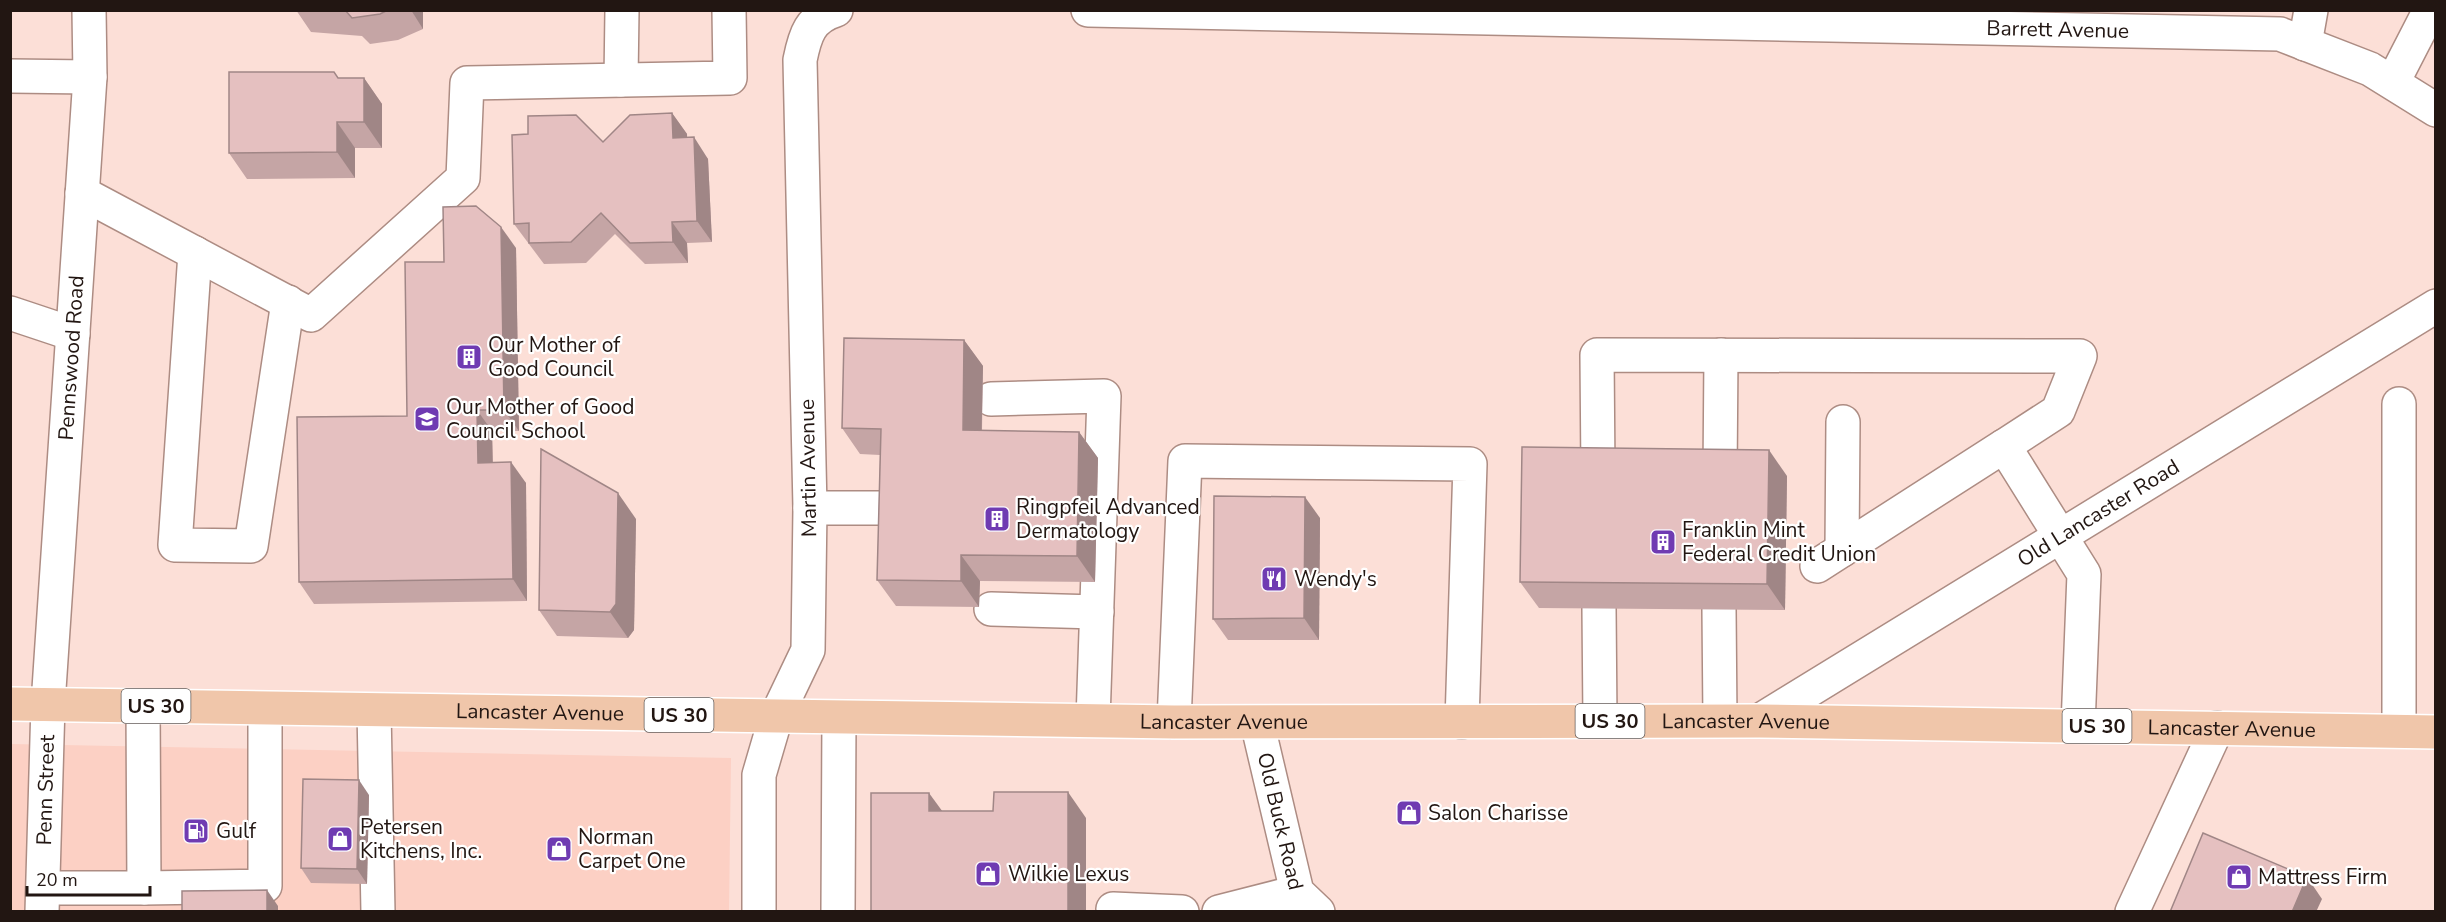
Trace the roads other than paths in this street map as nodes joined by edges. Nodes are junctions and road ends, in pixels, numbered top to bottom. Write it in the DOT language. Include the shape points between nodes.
graph roads {
  1 [pos="89,10"];
  2 [pos="622,10"];
  3 [pos="729,10"];
  4 [pos="1088,10"];
  5 [pos="2312,10"];
  6 [pos="2430,10"];
  7 [pos="816,14"];
  8 [pos="2305,44"];
  9 [pos="10,76"];
  10 [pos="90,77"];
  11 [pos="621,80"];
  12 [pos="2392,82"];
  13 [pos="2436,110"];
  14 [pos="82,193"];
  15 [pos="195,253"];
  16 [pos="288,302"];
  17 [pos="2436,306"];
  18 [pos="10,313"];
  19 [pos="73,334"];
  20 [pos="1721,355"];
  21 [pos="991,399"];
  22 [pos="2399,404"];
  23 [pos="1843,422"];
  24 [pos="2004,446"];
  25 [pos="1598,474"];
  26 [pos="1720,476"];
  27 [pos="810,508"];
  28 [pos="884,508"];
  29 [pos="2059,537"];
  30 [pos="1599,608"];
  31 [pos="992,609"];
  32 [pos="1719,609"];
  33 [pos="1097,612"];
  34 [pos="10,704"];
  35 [pos="48,704"];
  36 [pos="143,706"];
  37 [pos="265,708"];
  38 [pos="374,710"];
  39 [pos="776,717"];
  40 [pos="839,718"];
  41 [pos="1093,720"];
  42 [pos="1600,721"];
  43 [pos="1720,721"];
  44 [pos="1759,721"];
  45 [pos="1174,722"];
  46 [pos="1257,722"];
  47 [pos="1462,722"];
  48 [pos="2078,726"];
  49 [pos="2217,728"];
  50 [pos="2399,731"];
  51 [pos="2436,732"];
  52 [pos="144,888"];
  53 [pos="42,900"];
  54 [pos="1308,902"];
  55 [pos="1113,909"];
  56 [pos="378,912"];
  57 [pos="759,912"];
  58 [pos="838,912"];
  59 [pos="1182,912"];
  60 [pos="1219,912"];
  61 [pos="2132,912"];
  1 -- 10 [label="street, Pennswood Road"];
  2 -- 11 [label="street"];
  3 -- 11 [label="street" via="730,78"];
  4 -- 8 [label="street, Barrett Avenue" via="2280,34"];
  5 -- 8 [label="street"];
  6 -- 12 [label="street"];
  7 -- 27 [label="street, Martin Avenue" via="800,60"];
  8 -- 12 [label="street, Barrett Avenue" via="2370,69"];
  9 -- 10 [label="street"];
  10 -- 14 [label="street, Pennswood Road"];
  11 -- 16 [label="street" via="467,83 463,177 311,315"];
  12 -- 13 [label="street, Barrett Avenue"];
  14 -- 15 [label="street"];
  14 -- 19 [label="street, Pennswood Road"];
  15 -- 16 [label="street"];
  15 -- 16 [label="street" via="174,545 250,546"];
  17 -- 29 [label="street, Old Lancaster Road"];
  18 -- 19 [label="street"];
  19 -- 35 [label="street, Pennswood Road"];
  20 -- 24 [label="street" via="2080,356 2058,411"];
  20 -- 25 [label="street" via="1597,355"];
  20 -- 26 [label="street"];
  21 -- 33 [label="street" via="1104,396"];
  22 -- 50 [label="street"];
  23 -- 24 [label="street" via="1829,558"];
  24 -- 29 [label="street"];
  27 -- 28 [label="street"];
  27 -- 39 [label="street, Martin Avenue" via="808,650"];
  29 -- 44 [label="street, Old Lancaster Road"];
  29 -- 48 [label="street" via="2084,574"];
  30 -- 42 [label="street"];
  31 -- 33 [label="street"];
  32 -- 43 [label="street"];
  33 -- 41 [label="street"];
  34 -- 35 [label="highway, Lancaster Avenue / US 30"];
  35 -- 36 [label="highway, Lancaster Avenue / US 30"];
  35 -- 53 [label="street, Penn Street"];
  36 -- 37 [label="highway, Lancaster Avenue / US 30"];
  36 -- 52 [label="street"];
  37 -- 38 [label="highway, Lancaster Avenue / US 30"];
  37 -- 52 [label="street" via="265,886"];
  38 -- 39 [label="highway, Lancaster Avenue / US 30"];
  38 -- 56 [label="street"];
  39 -- 40 [label="highway, Lancaster Avenue / US 30"];
  39 -- 57 [label="street, Martin Avenue" via="759,774"];
  40 -- 41 [label="highway, Lancaster Avenue / US 30"];
  40 -- 58 [label="street"];
  41 -- 45 [label="highway, Lancaster Avenue / US 30"];
  42 -- 43 [label="highway, Lancaster Avenue / US 30"];
  42 -- 47 [label="highway, Lancaster Avenue / US 30"];
  43 -- 44 [label="highway, Lancaster Avenue / US 30"];
  44 -- 48 [label="highway, Lancaster Avenue / US 30"];
  45 -- 46 [label="highway, Lancaster Avenue / US 30"];
  45 -- 47 [label="street" via="1185,461 1470,464"];
  46 -- 47 [label="highway, Lancaster Avenue / US 30"];
  46 -- 54 [label="street, Old Buck Road"];
  48 -- 49 [label="highway, Lancaster Avenue / US 30"];
  49 -- 50 [label="highway, Lancaster Avenue / US 30"];
  49 -- 61 [label="street"];
  50 -- 51 [label="highway, Lancaster Avenue / US 30"];
  52 -- 53 [label="street"];
  54 -- 60 [label="street"];
  55 -- 59 [label="street"];
}
